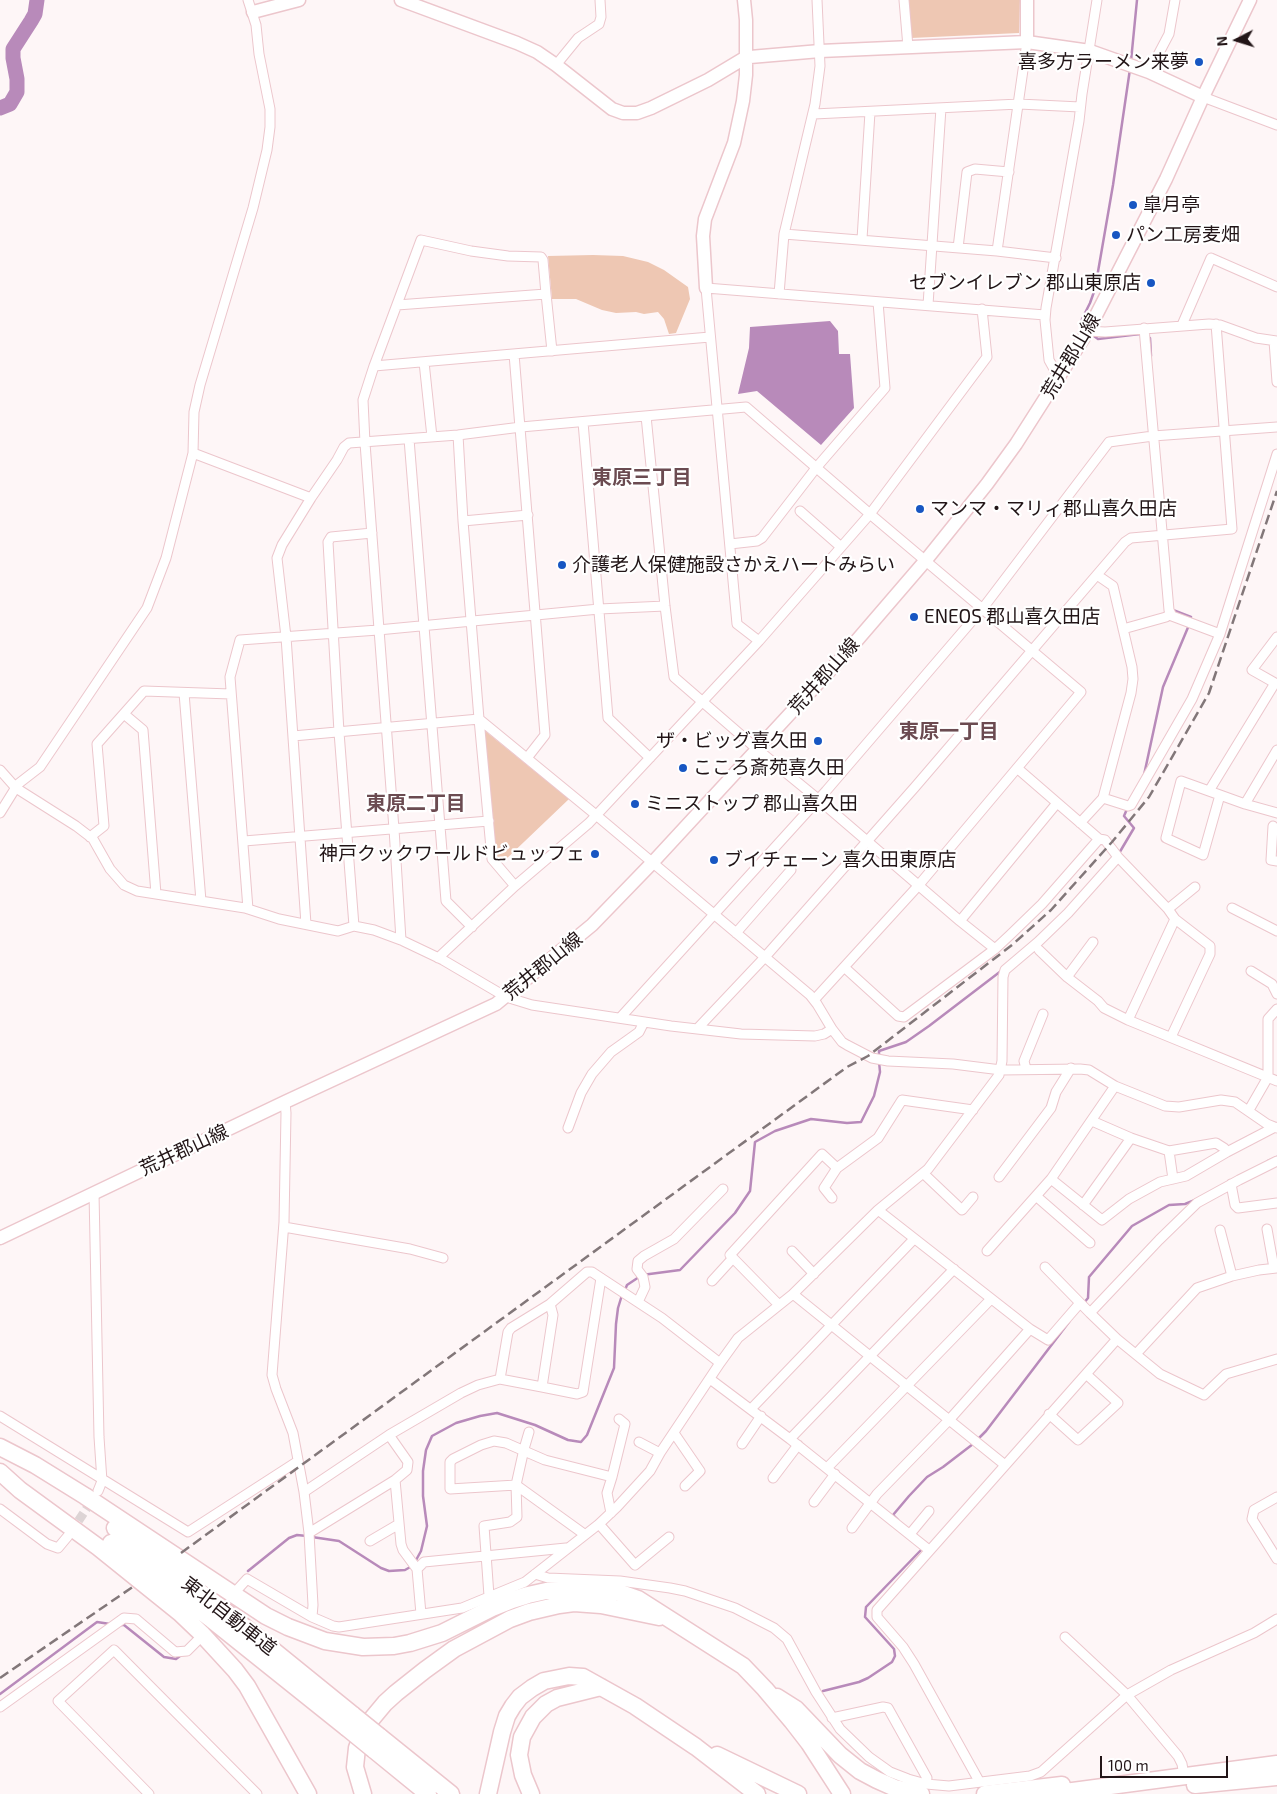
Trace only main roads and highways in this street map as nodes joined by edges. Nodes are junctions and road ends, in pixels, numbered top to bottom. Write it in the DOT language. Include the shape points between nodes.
graph roads {
  1 [pos="299,0"];
  2 [pos="400,0"];
  3 [pos="744,0"];
  4 [pos="1027,0"];
  5 [pos="1250,0"];
  6 [pos="251,6"];
  7 [pos="1027,42"];
  8 [pos="746,58"];
  9 [pos="1203,97"];
  10 [pos="706,288"];
  11 [pos="0,1238"];
  12 [pos="0,1448"];
  13 [pos="0,1466"];
  14 [pos="0,1472"];
  15 [pos="673,1620"];
  16 [pos="601,1687"];
  17 [pos="765,1689"];
  18 [pos="350,1722"];
  19 [pos="376,1743"];
  20 [pos="696,1747"];
  21 [pos="1277,1764"];
  22 [pos="1184,1776"];
  23 [pos="1277,1777"];
  24 [pos="982,1788"];
  25 [pos="924,1789"];
  26 [pos="308,1794"];
  27 [pos="363,1794"];
  28 [pos="428,1794"];
  29 [pos="451,1794"];
  30 [pos="488,1794"];
  31 [pos="531,1794"];
  32 [pos="756,1794"];
  33 [pos="798,1794"];
  34 [pos="842,1794"];
  35 [pos="1050,1794"];
  36 [pos="1130,1794"];
  37 [pos="1192,1794"];
  1 -- 6 [label="main road"];
  2 -- 8 [label="main road" via="536,52 612,109 623,113 644,111"];
  3 -- 8 [label="main road"];
  4 -- 7 [label="main road"];
  5 -- 9 [label="main road, 荒井郡山線"];
  7 -- 8 [label="main road"];
  7 -- 9 [label="main road" via="1090,50"];
  8 -- 10 [label="main road" via="745,88 737,131 705,219"];
  9 -- 11 [label="main road, 荒井郡山線" via="1166,179 1088,331 987,484 846,652 585,931 496,1004"];
  12 -- 15 [label="highway" via="85,1496 266,1616 325,1641 363,1647 410,1643 442,1633 520,1598 565,1589 618,1592 638,1599"];
  12 -- 18 [label="highway, 東北自動車道" via="81,1503 177,1575"];
  13 -- 18 [label="highway, 東北自動車道" via="111,1543"];
  14 -- 26 [label="highway" via="98,1547 201,1633 247,1686"];
  15 -- 17 [label="highway" via="743,1666"];
  15 -- 27 [label="highway" via="627,1609 574,1603 528,1612 488,1630 419,1674 385,1703 365,1726 357,1748 355,1767"];
  16 -- 20 [label="highway"];
  16 -- 30 [label="highway" via="583,1677 556,1677 520,1697 507,1716"];
  16 -- 31 [label="highway" via="557,1698 533,1717 522,1736 519,1755"];
  17 -- 25 [label="highway" via="796,1709 860,1771 895,1788"];
  17 -- 34 [label="highway" via="809,1744"];
  18 -- 19 [label="highway, 東北自動車道, bridge"];
  19 -- 28 [label="highway, 東北自動車道"];
  19 -- 29 [label="highway, 東北自動車道"];
  20 -- 32 [label="highway"];
  20 -- 33 [label="highway"];
  21 -- 22 [label="highway"];
  22 -- 24 [label="highway"];
  22 -- 35 [label="highway"];
  23 -- 36 [label="highway"];
  23 -- 37 [label="highway"];
}
